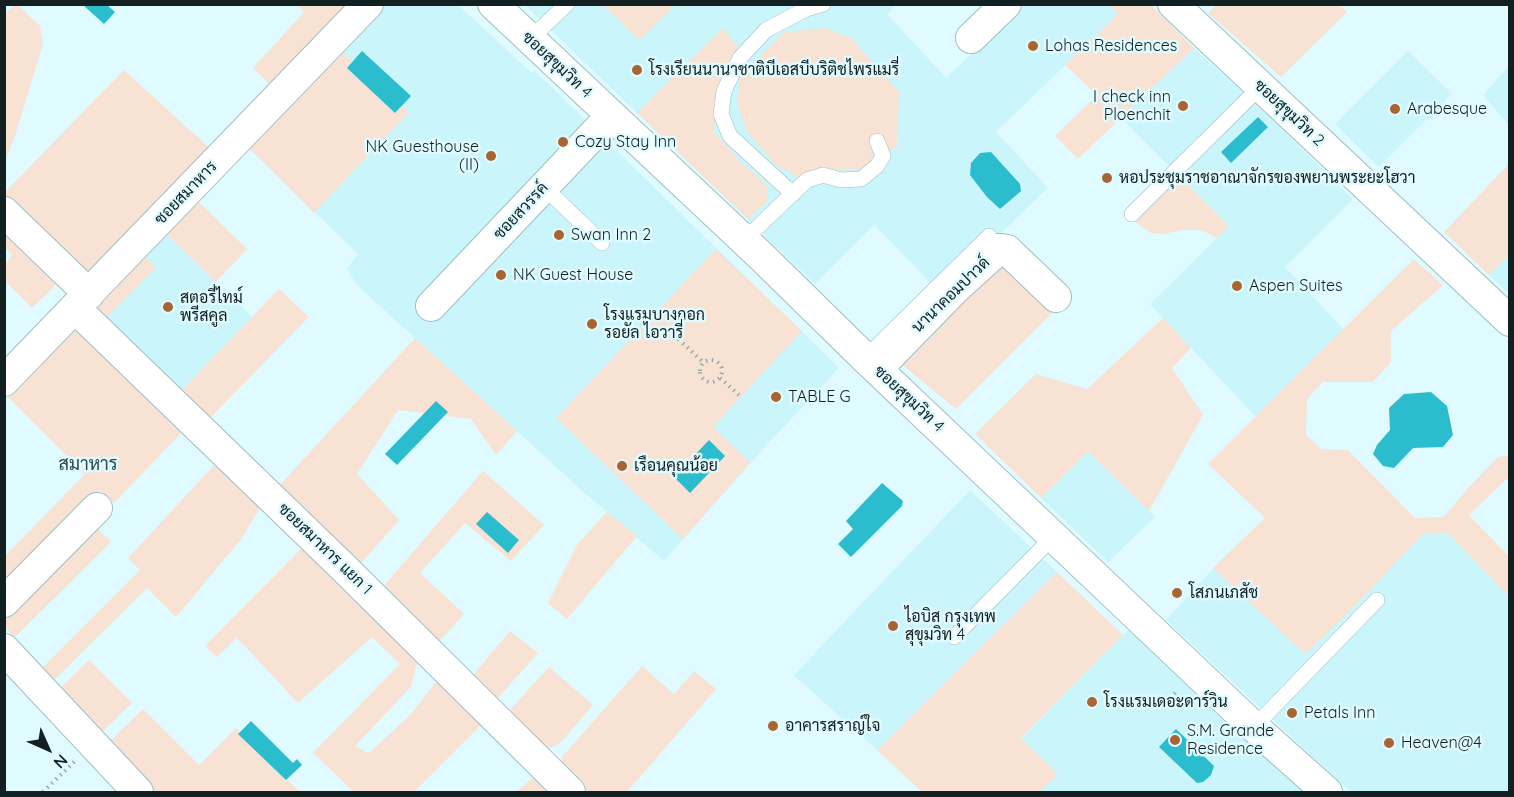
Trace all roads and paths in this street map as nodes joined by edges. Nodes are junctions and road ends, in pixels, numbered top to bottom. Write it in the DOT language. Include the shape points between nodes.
graph roads {
  1 [pos="368,4"];
  2 [pos="493,4"];
  3 [pos="567,4"];
  4 [pos="823,4"];
  5 [pos="1006,4"];
  6 [pos="1173,4"];
  7 [pos="971,38"];
  8 [pos="530,39"];
  9 [pos="1261,86"];
  10 [pos="611,116"];
  11 [pos="877,141"];
  12 [pos="544,187"];
  13 [pos="793,194"];
  14 [pos="4,212"];
  15 [pos="1132,214"];
  16 [pos="989,236"];
  17 [pos="744,240"];
  18 [pos="602,243"];
  19 [pos="1056,297"];
  20 [pos="82,301"];
  21 [pos="431,306"];
  22 [pos="1509,321"];
  23 [pos="674,335"];
  24 [pos="704,363"];
  25 [pos="871,363"];
  26 [pos="720,378"];
  27 [pos="4,381"];
  28 [pos="739,395"];
  29 [pos="97,508"];
  30 [pos="1053,537"];
  31 [pos="1377,600"];
  32 [pos="4,602"];
  33 [pos="954,637"];
  34 [pos="4,650"];
  35 [pos="1179,689"];
  36 [pos="1162,707"];
  37 [pos="1254,727"];
  38 [pos="92,744"];
  39 [pos="43,792"];
  40 [pos="138,792"];
  41 [pos="570,792"];
  42 [pos="1327,792"];
  1 -- 20 [label="street, ซอยสมาหาร"];
  2 -- 8 [label="street, ซอยสุขุมวิท 4"];
  3 -- 8 [label="lane"];
  4 -- 13 [label="lane" via="766,30 740,58 724,92 721,114 730,136"];
  5 -- 7 [label="street"];
  6 -- 9 [label="street, ซอยสุขุมวิท 2"];
  8 -- 10 [label="street, ซอยสุขุมวิท 4"];
  9 -- 15 [label="lane"];
  9 -- 22 [label="street, ซอยสุขุมวิท 2"];
  10 -- 12 [label="street, ซอยสวรรค์"];
  10 -- 17 [label="street, ซอยสุขุมวิท 4"];
  11 -- 13 [label="lane" via="883,156 861,179 824,176 807,180"];
  12 -- 18 [label="lane"];
  12 -- 21 [label="street, ซอยสวรรค์"];
  13 -- 17 [label="lane"];
  14 -- 20 [label="street, ซอยสมาหาร แยก 1"];
  16 -- 25 [label="lane"];
  17 -- 25 [label="street, ซอยสุขุมวิท 4"];
  19 -- 25 [label="street, นานาคอมปาวด์" via="1006,250 999,249"];
  20 -- 27 [label="street, ซอยสมาหาร"];
  20 -- 41 [label="street, ซอยสมาหาร แยก 1"];
  23 -- 24 [label="path"];
  24 -- 26 [label="path" via="719,364"];
  24 -- 26 [label="path" via="700,370 704,380"];
  25 -- 30 [label="street, ซอยสุขุมวิท 4"];
  26 -- 28 [label="path"];
  29 -- 32 [label="street"];
  30 -- 33 [label="lane"];
  30 -- 37 [label="street, ซอยสุขุมวิท 4"];
  31 -- 37 [label="lane"];
  34 -- 38 [label="street"];
  35 -- 36 [label="path"];
  37 -- 42 [label="street, ซอยสุขุมวิท 4"];
  38 -- 39 [label="path"];
  38 -- 40 [label="street"];
}
